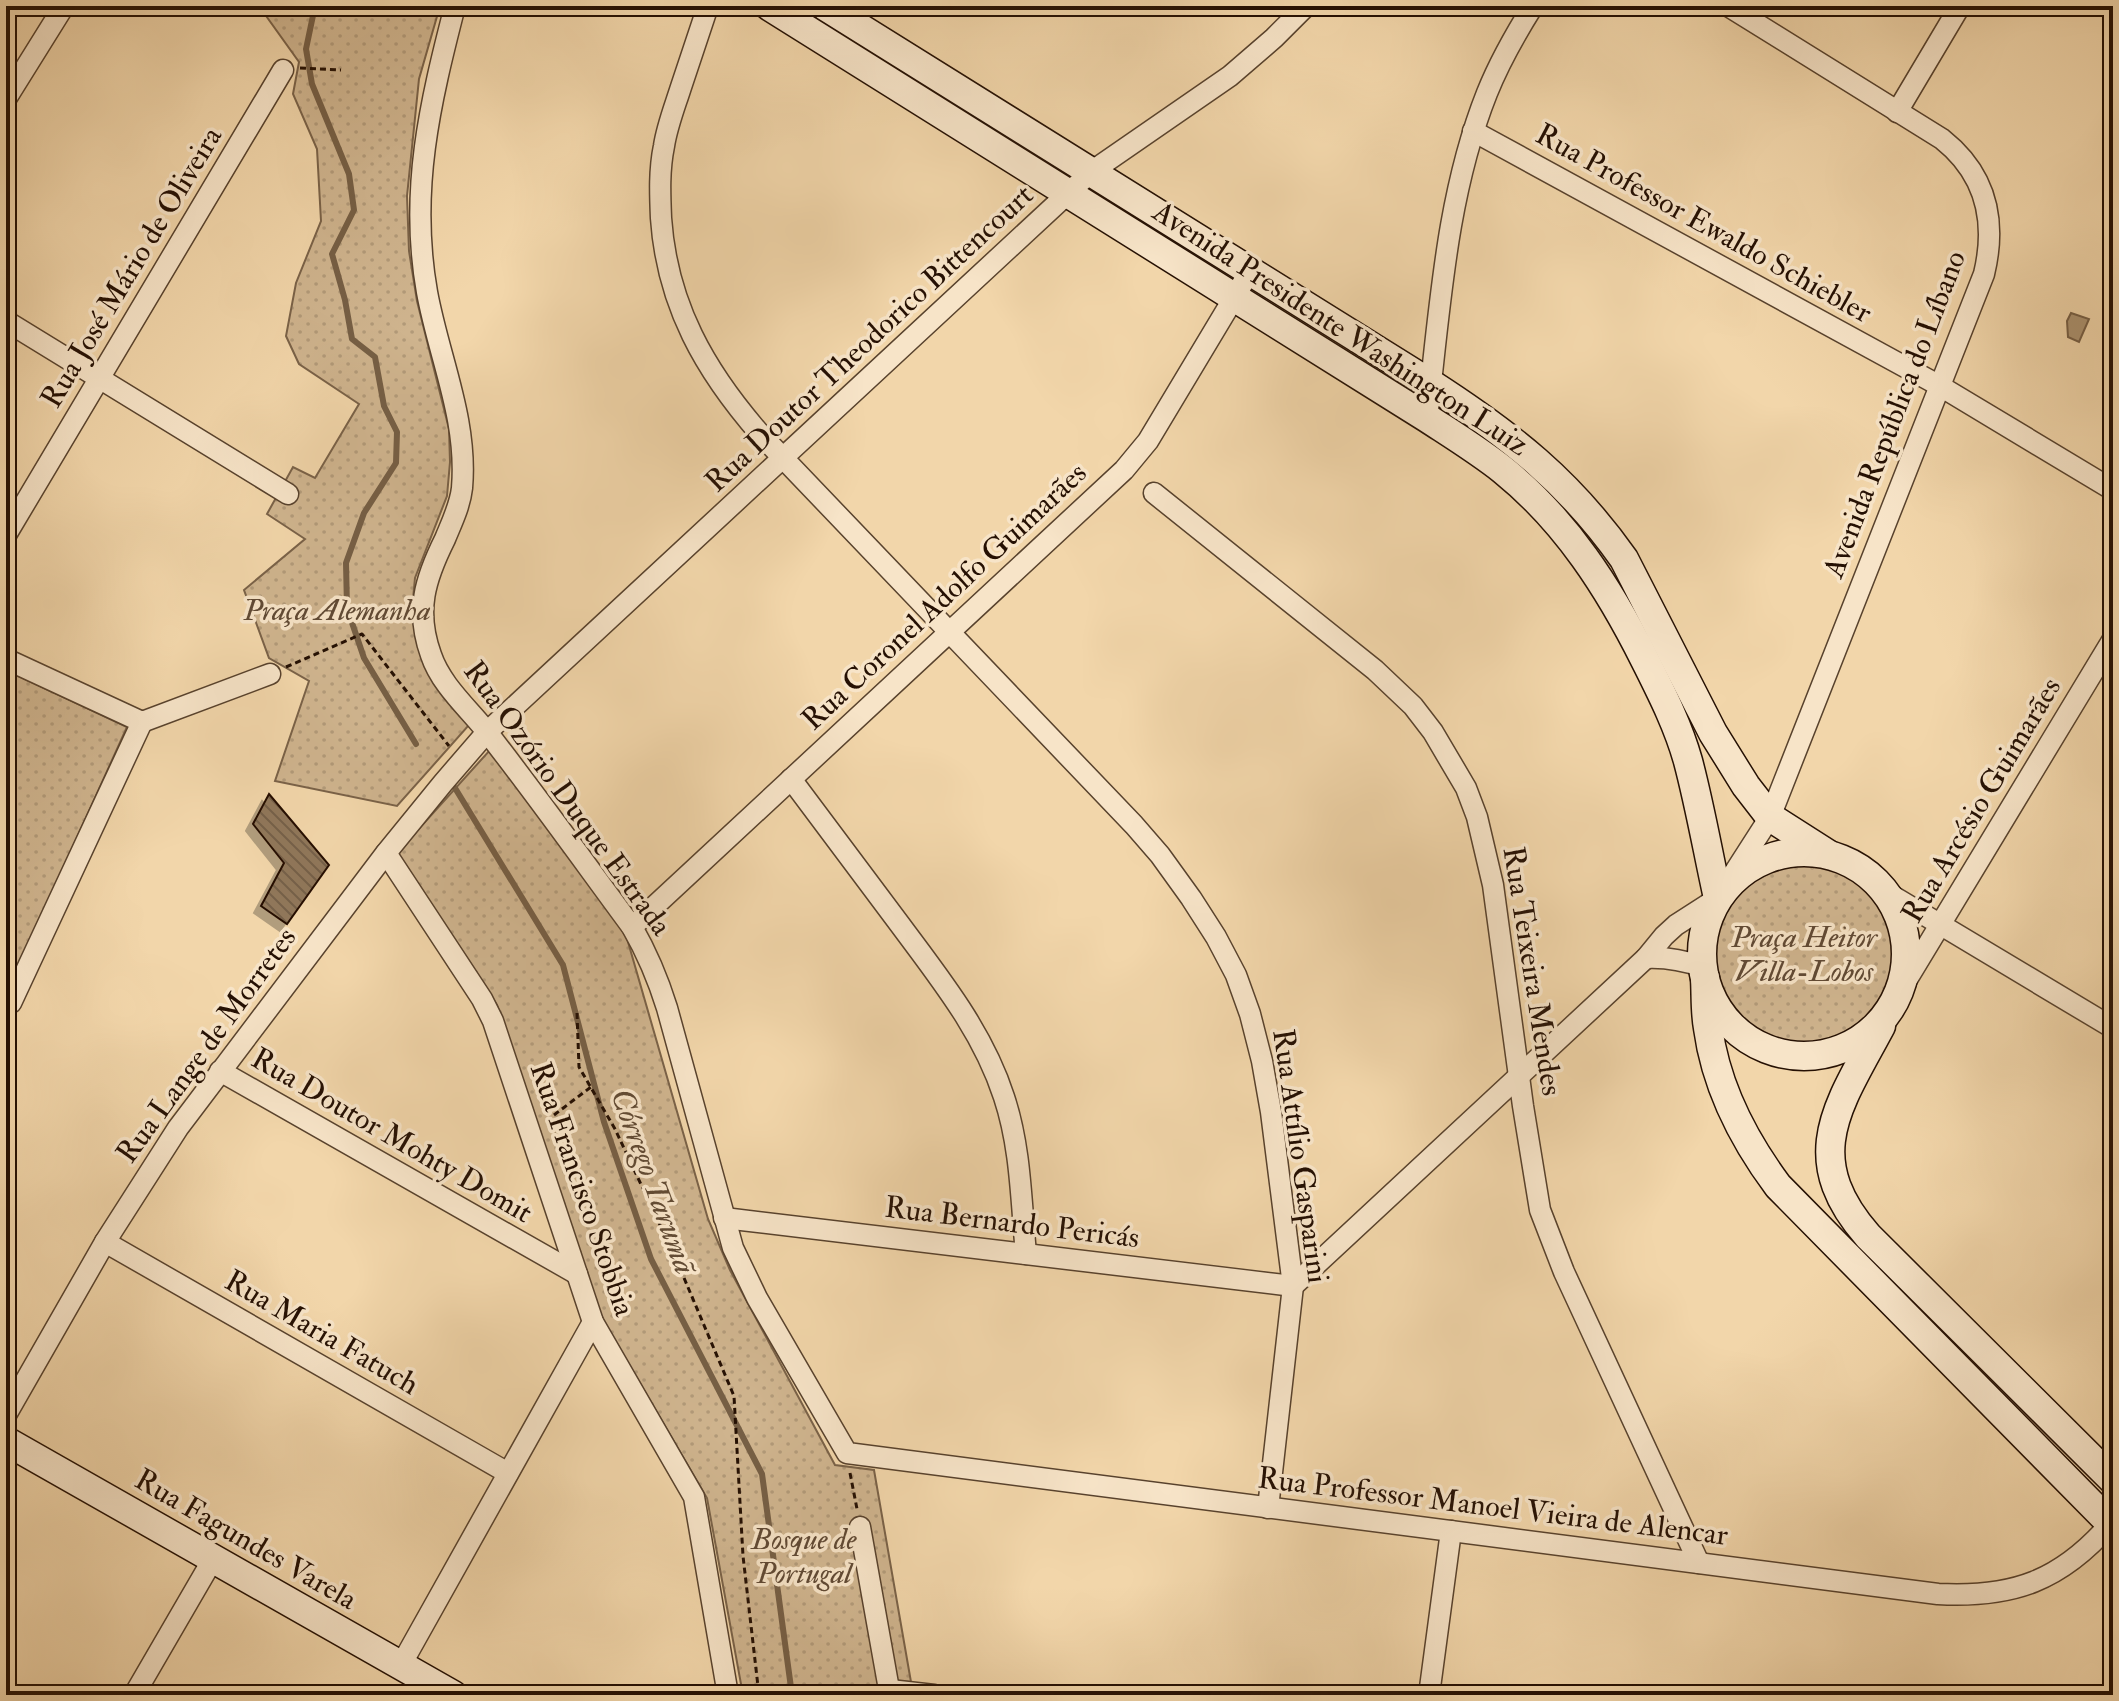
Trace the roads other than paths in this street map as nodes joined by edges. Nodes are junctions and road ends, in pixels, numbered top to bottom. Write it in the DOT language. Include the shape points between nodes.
graph roads {
  1 [pos="64,6"];
  2 [pos="455,6"];
  3 [pos="708,6"];
  4 [pos="769,6"];
  5 [pos="825,6"];
  6 [pos="1276,6"];
  7 [pos="1533,6"];
  8 [pos="1728,6"];
  9 [pos="1960,6"];
  10 [pos="1300,12"];
  11 [pos="291,69"];
  12 [pos="6,99"];
  13 [pos="1897,112"];
  14 [pos="1473,131"];
  15 [pos="1091,172"];
  16 [pos="1068,194"];
  17 [pos="1250,271"];
  18 [pos="1234,298"];
  19 [pos="6,321"];
  20 [pos="99,379"];
  21 [pos="1431,384"];
  22 [pos="1940,386"];
  23 [pos="1427,418"];
  24 [pos="783,458"];
  25 [pos="2113,490"];
  26 [pos="1154,493"];
  27 [pos="288,494"];
  28 [pos="6,535"];
  29 [pos="950,632"];
  30 [pos="2113,639"];
  31 [pos="6,659"];
  32 [pos="270,674"];
  33 [pos="142,722"];
  34 [pos="487,732"];
  35 [pos="791,779"];
  36 [pos="1770,817"];
  37 [pos="386,853"];
  38 [pos="1828,854"];
  39 [pos="1886,892"];
  40 [pos="1718,898"];
  41 [pos="1942,924"];
  42 [pos="632,927"];
  43 [pos="1646,958"];
  44 [pos="1704,972"];
  45 [pos="6,1001"];
  46 [pos="1894,1003"];
  47 [pos="2113,1028"];
  48 [pos="220,1071"];
  49 [pos="1519,1076"];
  50 [pos="724,1218"];
  51 [pos="105,1242"];
  52 [pos="1026,1254"];
  53 [pos="577,1274"];
  54 [pos="1293,1286"];
  55 [pos="593,1322"];
  56 [pos="6,1415"];
  57 [pos="6,1441"];
  58 [pos="847,1453"];
  59 [pos="508,1473"];
  60 [pos="2113,1480"];
  61 [pos="1268,1508"];
  62 [pos="2112,1523"];
  63 [pos="860,1527"];
  64 [pos="1451,1531"];
  65 [pos="213,1559"];
  66 [pos="1699,1563"];
  67 [pos="401,1665"];
  68 [pos="890,1692"];
  69 [pos="134,1695"];
  70 [pos="453,1695"];
  71 [pos="728,1695"];
  72 [pos="934,1695"];
  73 [pos="1429,1695"];
  1 -- 12 [label="street"];
  2 -- 34 [label="street, Rua Ozório Duque Estrada" via="428,115 421,227 434,326 458,414 462,492 428,577 422,619 439,674"];
  3 -- 24 [label="street, Rua Attílio Gasparini" via="664,144 664,246 678,303 708,366"];
  4 -- 16 [label="street, Avenida Presidente Washington Luiz"];
  5 -- 15 [label="street, Avenida Presidente Washington Luiz"];
  6 -- 10 [label="street"];
  7 -- 14 [label="street"];
  8 -- 13 [label="street, Avenida República do Líbano"];
  9 -- 13 [label="street"];
  10 -- 15 [label="street, Rua Doutor Theodorico Bittencourt" via="1230,76"];
  11 -- 20 [label="street, Rua José Mário de Oliveira"];
  13 -- 22 [label="street, Avenida República do Líbano" via="1955,150 1979,183 1987,205 1990,229 1984,274"];
  14 -- 21 [label="street" via="1453,213"];
  14 -- 22 [label="street, Rua Professor Ewaldo Schiebler"];
  15 -- 16 [label="street, Rua Doutor Theodorico Bittencourt"];
  15 -- 17 [label="street, Avenida Presidente Washington Luiz"];
  16 -- 18 [label="street, Avenida Presidente Washington Luiz"];
  16 -- 24 [label="street, Rua Doutor Theodorico Bittencourt"];
  17 -- 18 [label="street, Rua Coronel Adolfo Guimarães"];
  17 -- 21 [label="street, Avenida Presidente Washington Luiz"];
  18 -- 23 [label="street, Avenida Presidente Washington Luiz"];
  18 -- 29 [label="street, Rua Coronel Adolfo Guimarães" via="1136,457"];
  19 -- 20 [label="street"];
  20 -- 27 [label="street"];
  20 -- 28 [label="street, Rua José Mário de Oliveira"];
  21 -- 23 [label="street"];
  21 -- 36 [label="street, Avenida Presidente Washington Luiz" via="1546,468 1609,538 1639,585 1713,733"];
  22 -- 25 [label="street, Rua Professor Ewaldo Schiebler"];
  22 -- 36 [label="street, Avenida República do Líbano"];
  23 -- 40 [label="street, Avenida Presidente Washington Luiz" via="1530,495 1563,529 1613,598 1678,731"];
  24 -- 29 [label="street, Rua Attílio Gasparini"];
  24 -- 34 [label="street, Rua Doutor Theodorico Bittencourt"];
  26 -- 49 [label="street, Rua Teixeira Mendes" via="1386,680 1413,706 1451,759 1486,848"];
  29 -- 35 [label="street, Rua Coronel Adolfo Guimarães"];
  29 -- 54 [label="street, Rua Attílio Gasparini" via="1160,855 1236,975 1262,1061"];
  30 -- 41 [label="street, Rua Arcésio Guimarães"];
  31 -- 33 [label="street"];
  32 -- 33 [label="street"];
  33 -- 45 [label="street" via="11,1003"];
  34 -- 37 [label="street, Rua Lange de Morretes"];
  34 -- 42 [label="street, Rua Ozório Duque Estrada"];
  35 -- 42 [label="street, Rua Coronel Adolfo Guimarães"];
  35 -- 52 [label="street" via="981,1041 1013,1129"];
  36 -- 38 [label="street, Avenida Presidente Washington Luiz"];
  36 -- 40 [label="street, Avenida República do Líbano"];
  37 -- 48 [label="street, Rua Lange de Morretes"];
  37 -- 53 [label="street, Rua Francisco Stobbia" via="482,999 503,1046"];
  38 -- 39 [label="street" via="1860,868"];
  38 -- 40 [label="street" via="1797,852 1766,859 1739,875"];
  39 -- 41 [label="street"];
  39 -- 46 [label="street" via="1902,922 1907,957"];
  40 -- 43 [label="street" via="1676,925"];
  40 -- 44 [label="street" via="1704,931"];
  41 -- 46 [label="street, Rua Arcésio Guimarães"];
  41 -- 47 [label="street"];
  42 -- 50 [label="street, Rua Ozório Duque Estrada" via="667,1008"];
  43 -- 44 [label="street" via="1679,959"];
  43 -- 49 [label="street"];
  44 -- 46 [label="street" via="1718,1009 1740,1034 1769,1050 1801,1057 1834,1053 1864,1038"];
  44 -- 62 [label="street" via="1707,1025 1722,1087 1747,1140 1778,1186"];
  46 -- 60 [label="street" via="1845,1094 1831,1133 1830,1170 1837,1190 1868,1236"];
  48 -- 51 [label="street, Rua Lange de Morretes"];
  48 -- 53 [label="street, Rua Doutor Mohty Domit"];
  49 -- 54 [label="street"];
  49 -- 66 [label="street, Rua Teixeira Mendes" via="1540,1210 1552,1243"];
  50 -- 52 [label="street, Rua Bernardo Pericás"];
  50 -- 58 [label="street, Rua Ozório Duque Estrada" via="745,1274"];
  51 -- 56 [label="street, Rua Lange de Morretes"];
  51 -- 59 [label="street, Rua Maria Fatuch"];
  52 -- 54 [label="street, Rua Bernardo Pericás"];
  53 -- 55 [label="street, Rua Francisco Stobbia"];
  54 -- 61 [label="street, Rua Attílio Gasparini"];
  55 -- 59 [label="street"];
  55 -- 71 [label="street, Rua Francisco Stobbia" via="698,1508"];
  57 -- 65 [label="street, Rua Fagundes Varela"];
  58 -- 61 [label="street, Rua Professor Manoel Vieira de Alencar"];
  59 -- 67 [label="street"];
  61 -- 64 [label="street, Rua Professor Manoel Vieira de Alencar"];
  62 -- 66 [label="street, Rua Professor Manoel Vieira de Alencar" via="2081,1555 2049,1575 2008,1590 1969,1596"];
  63 -- 68 [label="street"];
  64 -- 66 [label="street, Rua Professor Manoel Vieira de Alencar"];
  64 -- 73 [label="street"];
  65 -- 67 [label="street, Rua Fagundes Varela"];
  65 -- 69 [label="street"];
  67 -- 70 [label="street, Rua Fagundes Varela"];
  68 -- 72 [label="street"];
}
